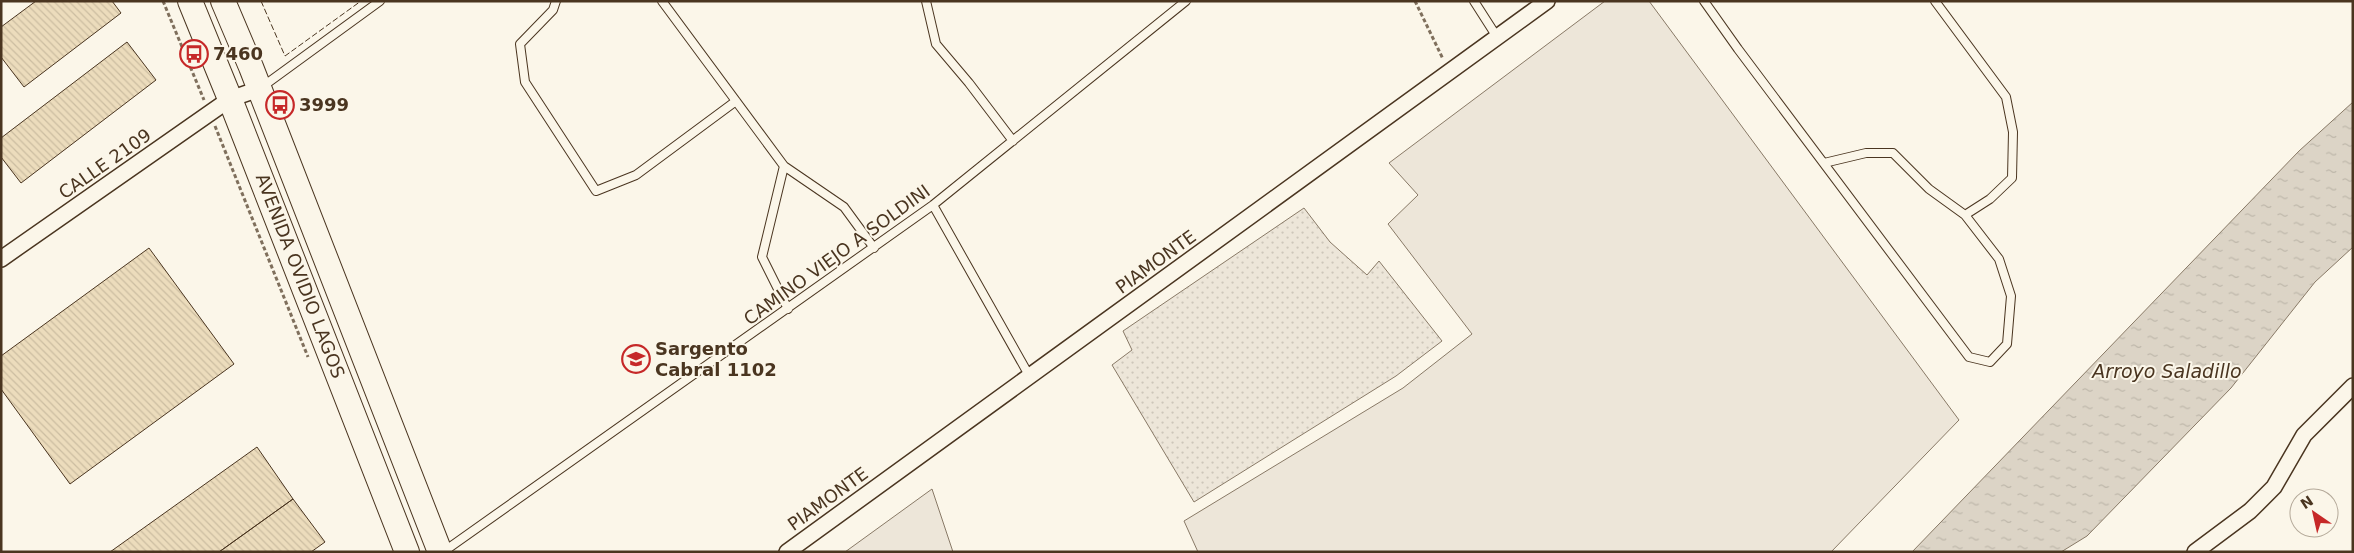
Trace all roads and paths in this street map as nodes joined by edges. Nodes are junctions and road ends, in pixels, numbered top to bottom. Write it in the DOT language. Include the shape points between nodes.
graph roads {
  1 [pos="163,1"];
  2 [pos="190,1"];
  3 [pos="223,1"];
  4 [pos="380,1"];
  5 [pos="556,1"];
  6 [pos="662,1"];
  7 [pos="926,1"];
  8 [pos="1186,1"];
  9 [pos="1415,1"];
  10 [pos="1474,1"];
  11 [pos="1546,1"];
  12 [pos="1704,1"];
  13 [pos="1935,1"];
  14 [pos="1497,37"];
  15 [pos="1449,72"];
  16 [pos="259,89"];
  17 [pos="230,99"];
  18 [pos="736,101"];
  19 [pos="210,114"];
  20 [pos="1013,141"];
  21 [pos="1824,163"];
  22 [pos="784,166"];
  23 [pos="933,205"];
  24 [pos="1965,216"];
  25 [pos="874,248"];
  26 [pos="1,259"];
  27 [pos="788,309"];
  28 [pos="309,360"];
  29 [pos="1030,377"];
  30 [pos="2353,386"];
  31 [pos="408,552"];
  32 [pos="440,552"];
  33 [pos="444,552"];
  34 [pos="787,552"];
  35 [pos="2195,552"];
  1 -- 19 [label="path"];
  2 -- 17 [label="main road, AVENIDA OVIDIO LAGOS"];
  3 -- 16 [label="main road, AVENIDA OVIDIO LAGOS"];
  4 -- 16 [label="lane"];
  5 -- 18 [label="lane" via="553,10 520,44 524,82 596,191 636,176"];
  6 -- 18 [label="lane"];
  7 -- 20 [label="lane" via="936,44"];
  8 -- 20 [label="lane, CAMINO VIEJO A SOLDINI"];
  9 -- 15 [label="path"];
  10 -- 14 [label="lane"];
  11 -- 14 [label="street, PIAMONTE"];
  12 -- 21 [label="lane"];
  13 -- 24 [label="lane" via="2006,97 2013,132 2012,178"];
  14 -- 15 [label="street, PIAMONTE"];
  15 -- 29 [label="street, PIAMONTE"];
  16 -- 17 [label="street, CALLE 2109"];
  16 -- 32 [label="main road, AVENIDA OVIDIO LAGOS"];
  17 -- 19 [label="street, CALLE 2109"];
  17 -- 31 [label="main road, AVENIDA OVIDIO LAGOS"];
  18 -- 22 [label="lane"];
  19 -- 26 [label="street, CALLE 2109"];
  19 -- 28 [label="path"];
  20 -- 23 [label="lane, CAMINO VIEJO A SOLDINI"];
  21 -- 24 [label="lane" via="1866,153 1893,153 1929,189"];
  21 -- 24 [label="lane" via="1969,357 1990,362 2007,344 2011,296 1999,259"];
  22 -- 25 [label="lane" via="844,207"];
  22 -- 27 [label="lane" via="762,257"];
  23 -- 25 [label="lane, CAMINO VIEJO A SOLDINI"];
  23 -- 29 [label="lane"];
  25 -- 27 [label="lane, CAMINO VIEJO A SOLDINI"];
  27 -- 33 [label="lane, CAMINO VIEJO A SOLDINI"];
  29 -- 34 [label="street, PIAMONTE"];
  30 -- 35 [label="street" via="2304,435 2274,487 2250,511"];
}
